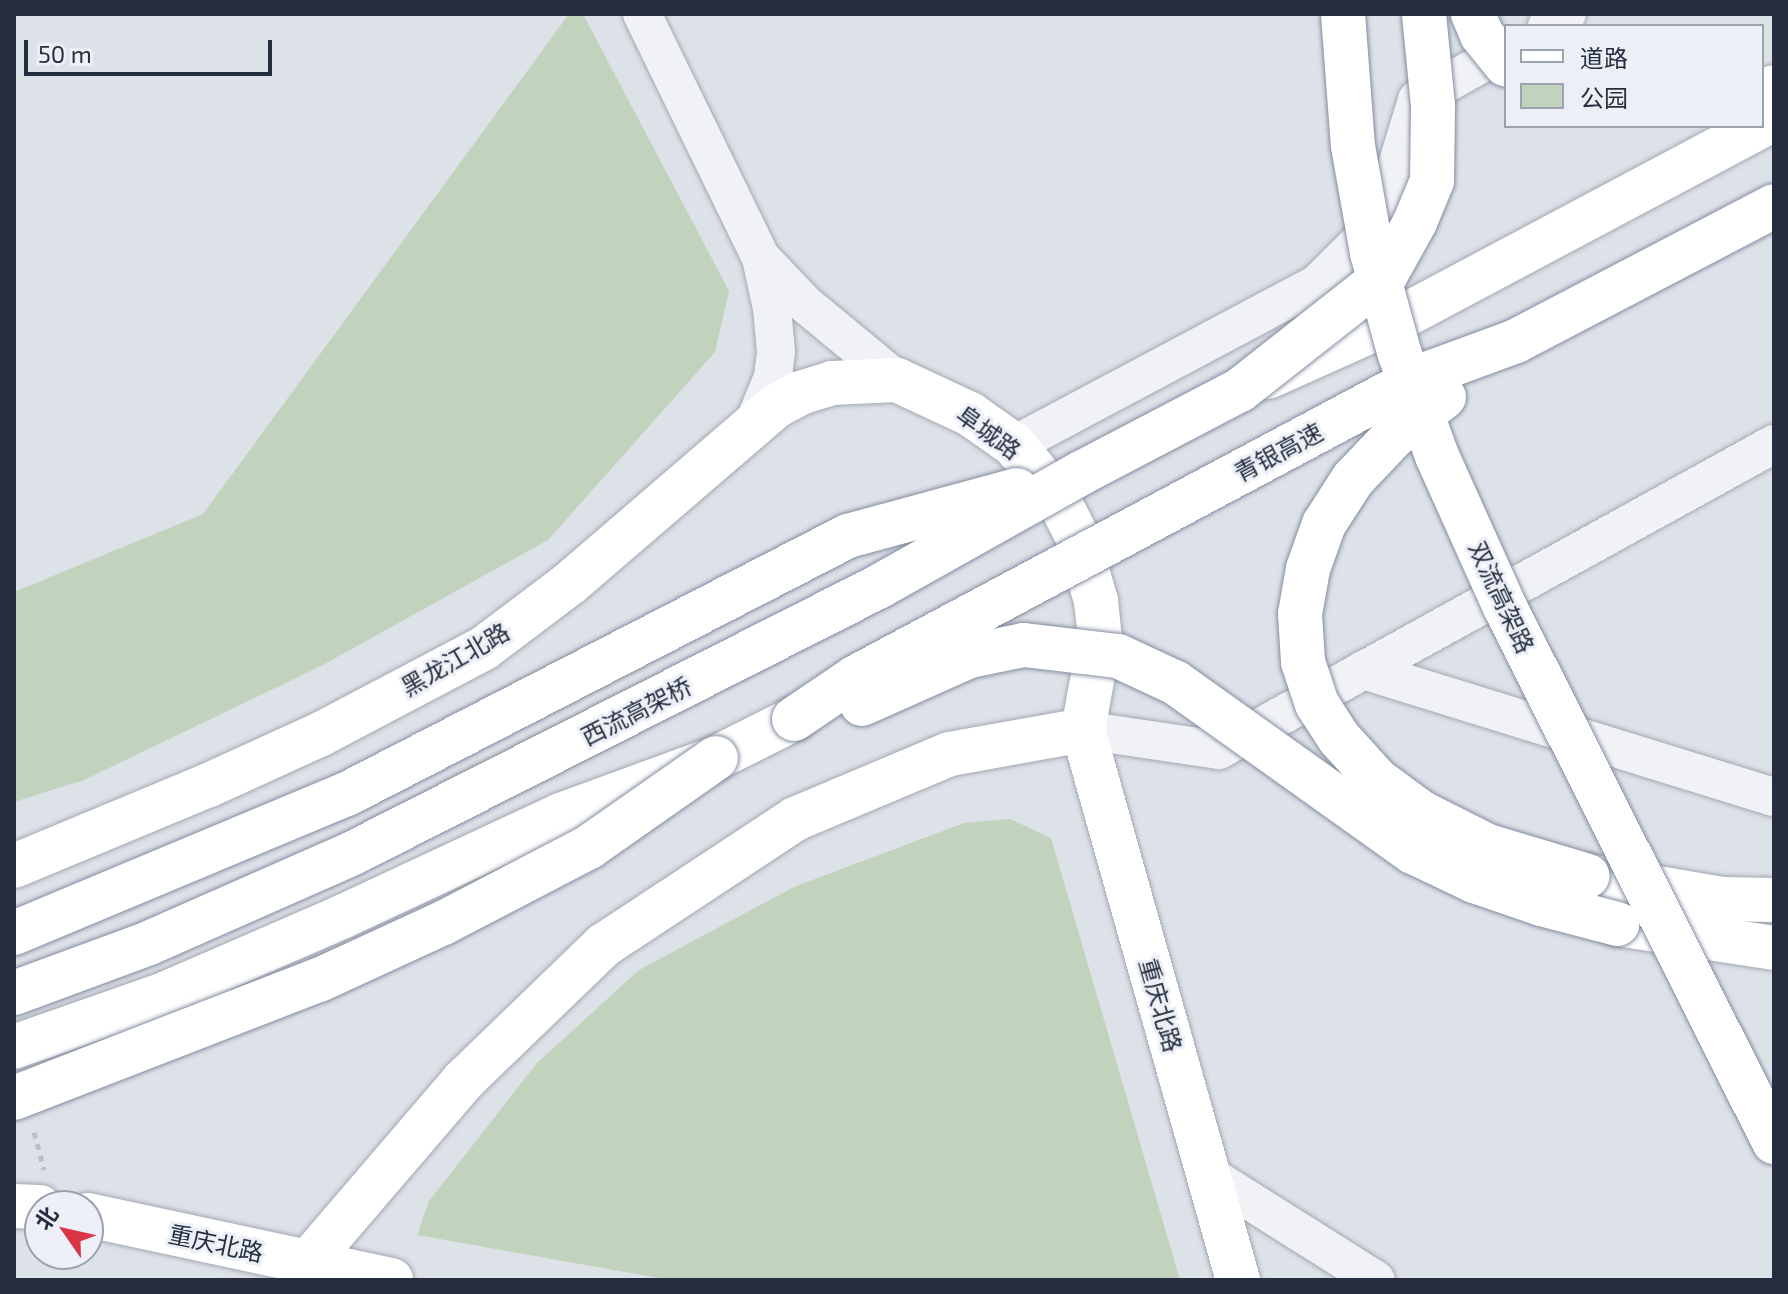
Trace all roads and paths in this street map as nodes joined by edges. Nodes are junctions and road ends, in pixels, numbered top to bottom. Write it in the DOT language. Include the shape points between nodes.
graph roads {
  1 [pos="642,14"];
  2 [pos="1343,14"];
  3 [pos="1424,14"];
  4 [pos="1473,14"];
  5 [pos="1504,51"];
  6 [pos="1504,62"];
  7 [pos="1758,128"];
  8 [pos="1774,206"];
  9 [pos="761,258"];
  10 [pos="1516,341"];
  11 [pos="897,380"];
  12 [pos="1240,390"];
  13 [pos="754,423"];
  14 [pos="1774,444"];
  15 [pos="1014,445"];
  16 [pos="1081,473"];
  17 [pos="1363,670"];
  18 [pos="794,719"];
  19 [pos="1083,730"];
  20 [pos="716,758"];
  21 [pos="1774,797"];
  22 [pos="14,866"];
  23 [pos="1774,900"];
  24 [pos="14,933"];
  25 [pos="1774,948"];
  26 [pos="14,993"];
  27 [pos="14,1047"];
  28 [pos="14,1098"];
  29 [pos="1774,1142"];
  30 [pos="1209,1175"];
  31 [pos="104,1219"];
  32 [pos="303,1271"];
  33 [pos="391,1280"];
  34 [pos="1238,1280"];
  35 [pos="1376,1280"];
  1 -- 9 [label="street, 阜城路"];
  2 -- 29 [label="main road, 双流高架路, bridge" via="1353,146 1372,253 1399,352 1437,456 1505,607"];
  3 -- 12 [label="main road, bridge" via="1433,106 1432,181 1415,222 1385,276"];
  4 -- 6 [label="main road, bridge"];
  5 -- 15 [label="street" via="1417,100 1380,221 1317,284"];
  7 -- 12 [label="main road, bridge" via="1400,318"];
  8 -- 10 [label="main road, 青银高速, bridge"];
  9 -- 11 [label="street, 阜城路" via="805,304"];
  9 -- 13 [label="street, 阜城路" via="776,352 773,377"];
  10 -- 18 [label="main road, 青银高速, bridge" via="1421,376 856,677"];
  10 -- 23 [label="main road, bridge" via="1394,436 1353,479 1324,524 1300,614 1303,662 1317,704 1377,780 1422,813 1488,846 1588,876 1722,899"];
  11 -- 13 [label="main road, 黑龙江北路" via="832,383 800,393"];
  11 -- 15 [label="main road, 阜城路" via="970,414"];
  12 -- 16 [label="main road, 西流高架桥, bridge"];
  13 -- 22 [label="main road, 黑龙江北路" via="569,584 484,648 321,734"];
  14 -- 17 [label="street"];
  15 -- 19 [label="main road, 阜城路" via="1057,497 1077,536 1096,601 1100,637"];
  16 -- 24 [label="main road, bridge" via="848,536 347,794"];
  16 -- 26 [label="main road, 西流高架桥, bridge" via="878,587 353,853 149,943"];
  17 -- 19 [label="street" via="1219,750"];
  17 -- 21 [label="street"];
  18 -- 20 [label="main road"];
  18 -- 25 [label="main road, bridge" via="853,708 970,656 1024,645 1118,656 1176,683 1399,843 1474,881 1617,924"];
  19 -- 30 [label="main road, 重庆北路"];
  19 -- 32 [label="main road" via="950,754 795,819 604,945 463,1081"];
  20 -- 27 [label="main road, bridge" via="561,815 167,993"];
  20 -- 28 [label="main road, bridge" via="589,847 443,923 319,980"];
  30 -- 34 [label="main road, 重庆北路"];
  30 -- 35 [label="street"];
  31 -- 32 [label="main road, 重庆北路"];
  32 -- 33 [label="main road, 重庆北路"];
}
